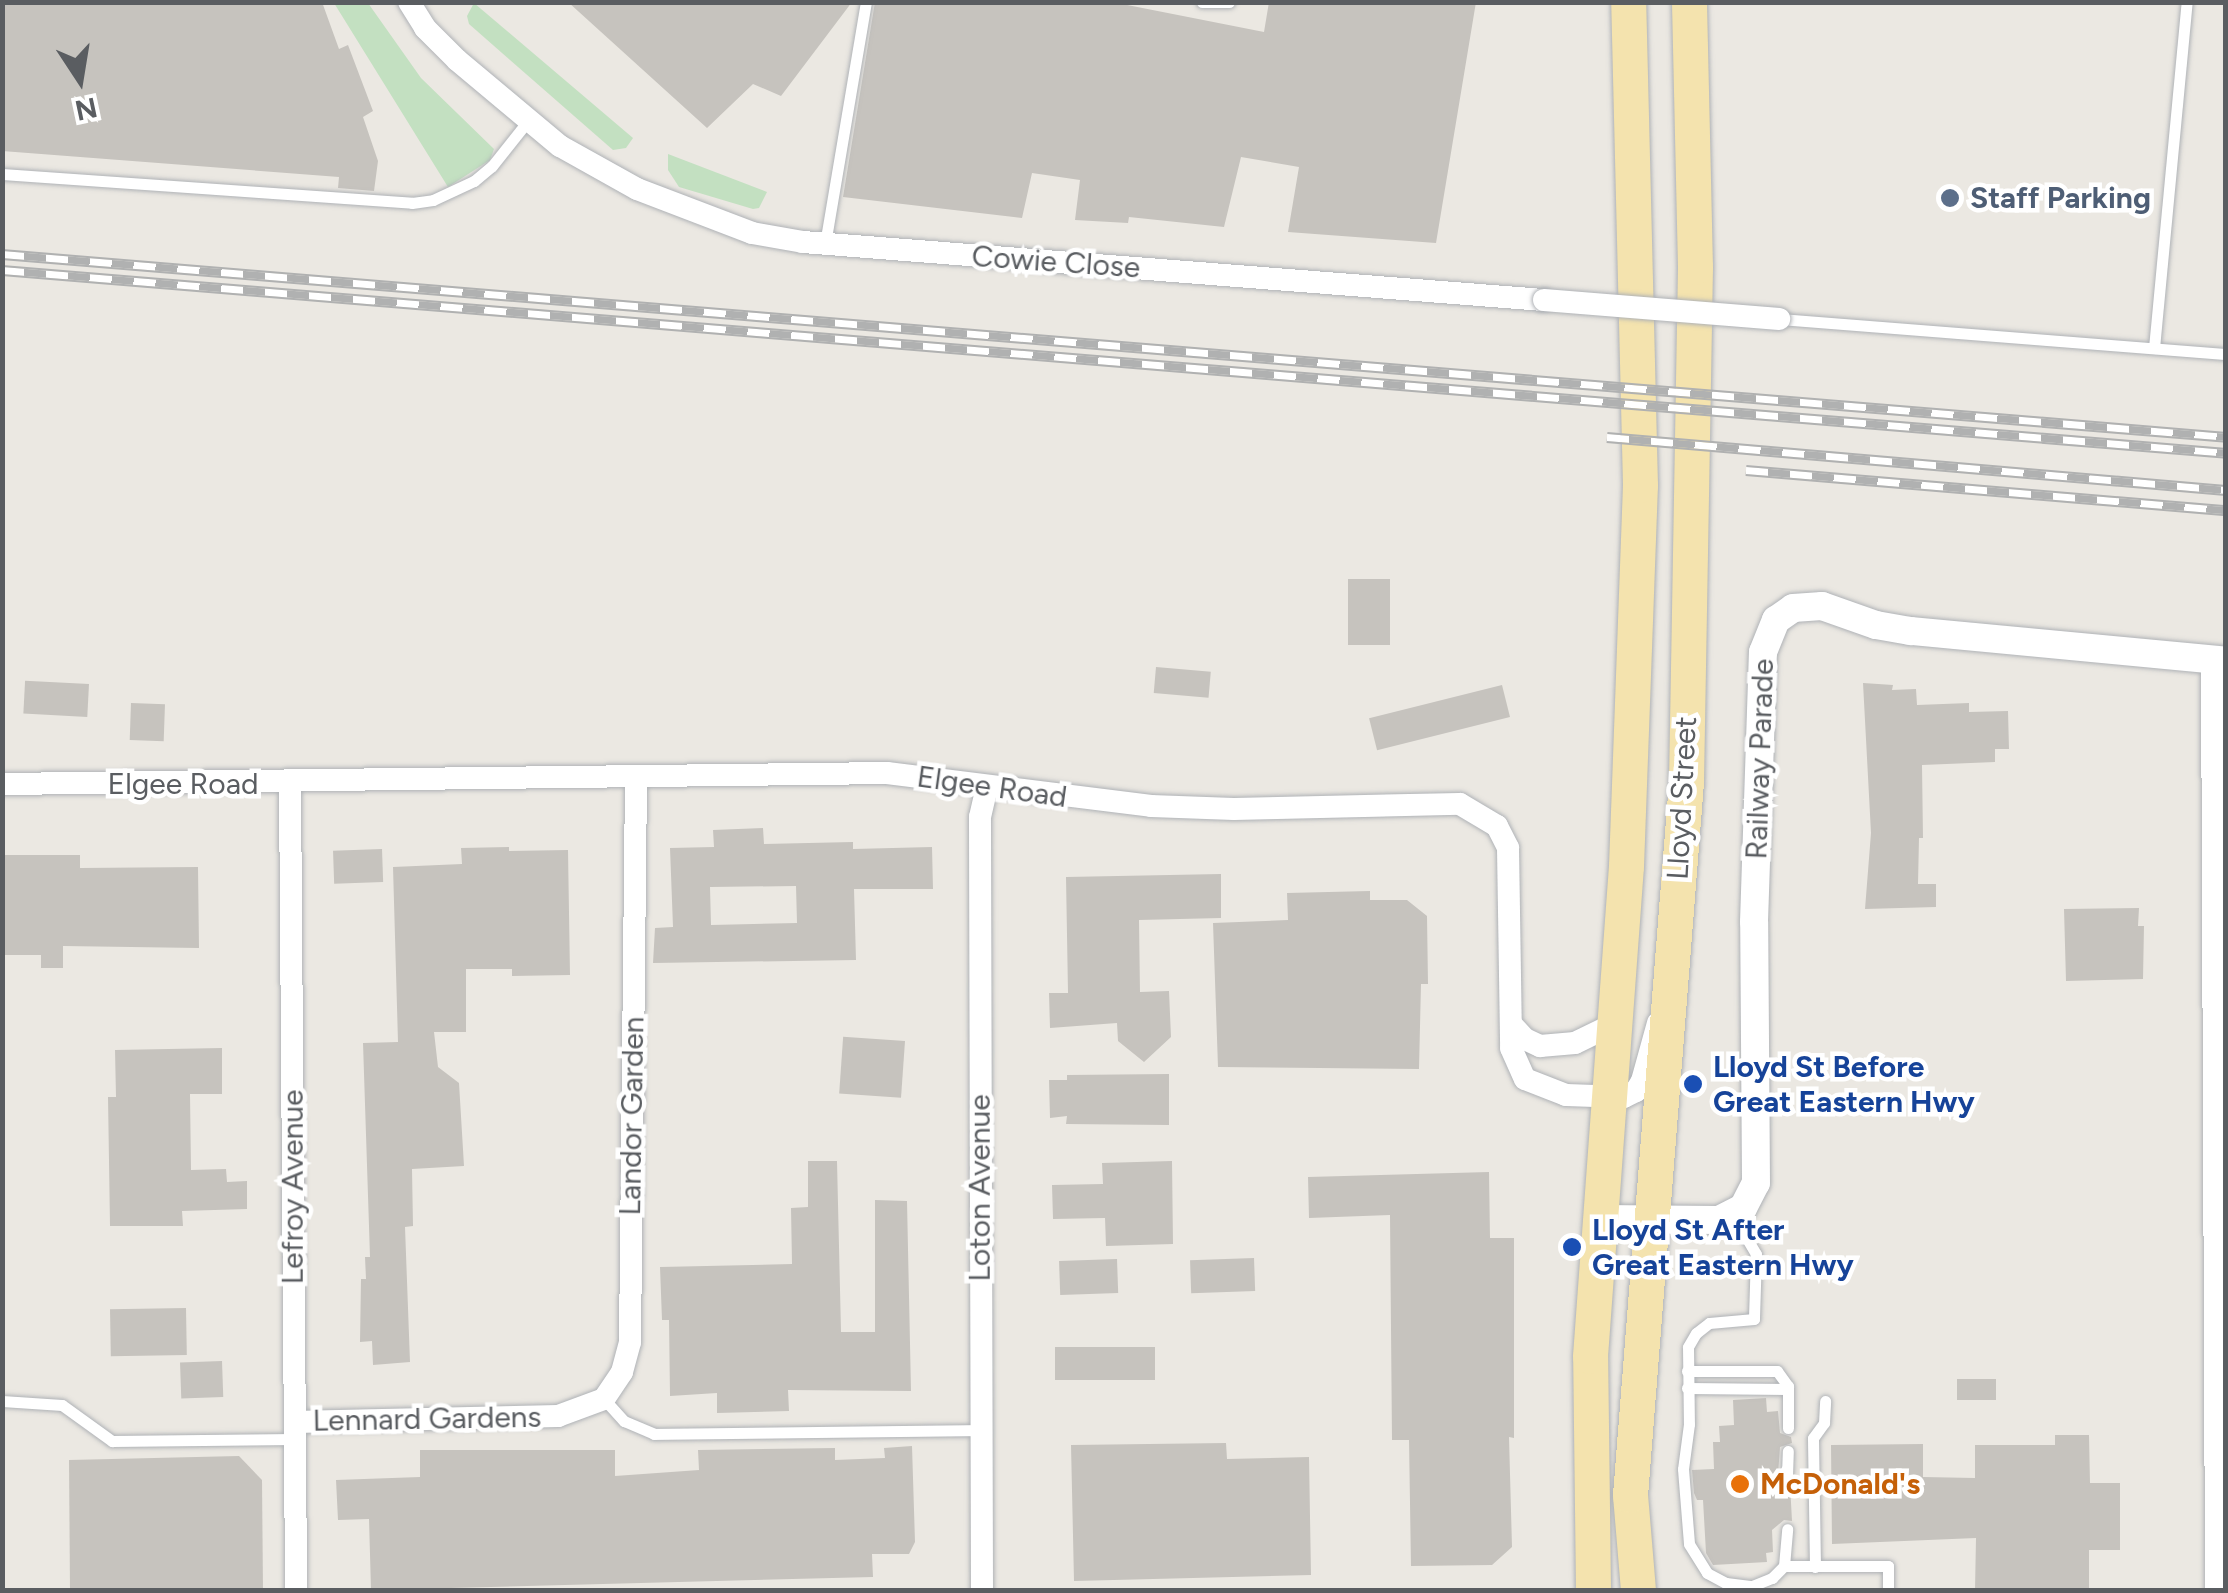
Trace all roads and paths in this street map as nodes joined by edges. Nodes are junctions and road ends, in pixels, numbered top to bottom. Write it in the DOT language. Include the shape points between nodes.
graph roads {
  1 [pos="409,2"];
  2 [pos="866,2"];
  3 [pos="1202,2"];
  4 [pos="1229,2"];
  5 [pos="1615,2"];
  6 [pos="1628,2"];
  7 [pos="1689,2"];
  8 [pos="2187,2"];
  9 [pos="527,122"];
  10 [pos="1632,124"];
  11 [pos="2,174"];
  12 [pos="825,244"];
  13 [pos="1780,319"];
  14 [pos="2154,348"];
  15 [pos="2226,354"];
  16 [pos="2219,660"];
  17 [pos="636,778"];
  18 [pos="290,783"];
  19 [pos="2,784"];
  20 [pos="986,786"];
  21 [pos="1670,997"];
  22 [pos="1614,1024"];
  23 [pos="1512,1025"];
  24 [pos="1608,1096"];
  25 [pos="1732,1214"];
  26 [pos="1599,1219"];
  27 [pos="1653,1221"];
  28 [pos="1687,1371"];
  29 [pos="1687,1388"];
  30 [pos="1788,1389"];
  31 [pos="604,1399"];
  32 [pos="2,1401"];
  33 [pos="1825,1401"];
  34 [pos="1788,1428"];
  35 [pos="295,1430"];
  36 [pos="980,1430"];
  37 [pos="1788,1451"];
  38 [pos="1788,1476"];
  39 [pos="1787,1529"];
  40 [pos="1784,1566"];
  41 [pos="1815,1567"];
  42 [pos="296,1590"];
  43 [pos="982,1590"];
  44 [pos="1593,1590"];
  45 [pos="1638,1590"];
  46 [pos="1888,1590"];
  47 [pos="2216,1590"];
  1 -- 9 [label="street, Cowie Close" via="456,60"];
  2 -- 12 [label="lane"];
  3 -- 4 [label="lane"];
  5 -- 10 [label="main road"];
  6 -- 10 [label="main road, Lloyd Street"];
  7 -- 21 [label="main road, Lloyd Street" via="1691,546 1686,782"];
  8 -- 14 [label="lane"];
  9 -- 11 [label="lane" via="474,182 412,203"];
  9 -- 12 [label="street, Cowie Close" via="597,170 684,208 752,232"];
  10 -- 22 [label="main road, Lloyd Street" via="1640,485"];
  12 -- 13 [label="street, Cowie Close, bridge"];
  13 -- 14 [label="lane"];
  14 -- 15 [label="lane"];
  16 -- 25 [label="street, Railway Parade" via="1876,626 1822,606 1793,608 1776,620 1762,671 1754,922 1756,1183 1743,1208"];
  16 -- 47 [label="street"];
  17 -- 18 [label="street, Elgee Road"];
  17 -- 20 [label="street, Elgee Road" via="887,773"];
  17 -- 31 [label="street, Landor Garden" via="630,1342 622,1372"];
  18 -- 19 [label="street, Elgee Road"];
  18 -- 35 [label="street, Lefroy Avenue"];
  20 -- 23 [label="street, Elgee Road" via="1152,806 1441,802 1479,812 1497,826 1508,848"];
  20 -- 36 [label="street, Loton Avenue" via="980,817"];
  21 -- 24 [label="street" via="1636,1091"];
  21 -- 27 [label="main road, Lloyd Street"];
  22 -- 23 [label="street" via="1576,1044 1540,1046"];
  22 -- 24 [label="main road, Lloyd Street"];
  23 -- 24 [label="street, Elgee Road" via="1511,1048 1524,1079 1566,1095"];
  24 -- 26 [label="main road, Lloyd Street"];
  25 -- 27 [label="street" via="1706,1222"];
  25 -- 28 [label="lane" via="1756,1254 1754,1320 1703,1326 1688,1348"];
  26 -- 27 [label="street"];
  26 -- 44 [label="main road, Lloyd Street" via="1590,1356"];
  27 -- 45 [label="main road, Lloyd Street" via="1630,1495"];
  28 -- 29 [label="lane"];
  28 -- 30 [label="lane" via="1777,1371"];
  29 -- 30 [label="lane"];
  29 -- 40 [label="lane" via="1683,1469 1694,1557 1717,1579 1740,1585 1763,1582"];
  30 -- 34 [label="lane"];
  31 -- 35 [label="street, Lennard Gardens" via="558,1416"];
  31 -- 36 [label="lane" via="624,1421 654,1434"];
  32 -- 35 [label="lane, Lennard Gardens" via="62,1405 103,1436 126,1442"];
  33 -- 41 [label="lane" via="1824,1423 1813,1438"];
  35 -- 42 [label="street, Lefroy Avenue"];
  36 -- 43 [label="street, Loton Avenue"];
  37 -- 38 [label="lane"];
  39 -- 40 [label="lane"];
  40 -- 41 [label="lane"];
  41 -- 46 [label="lane" via="1888,1566"];
}
